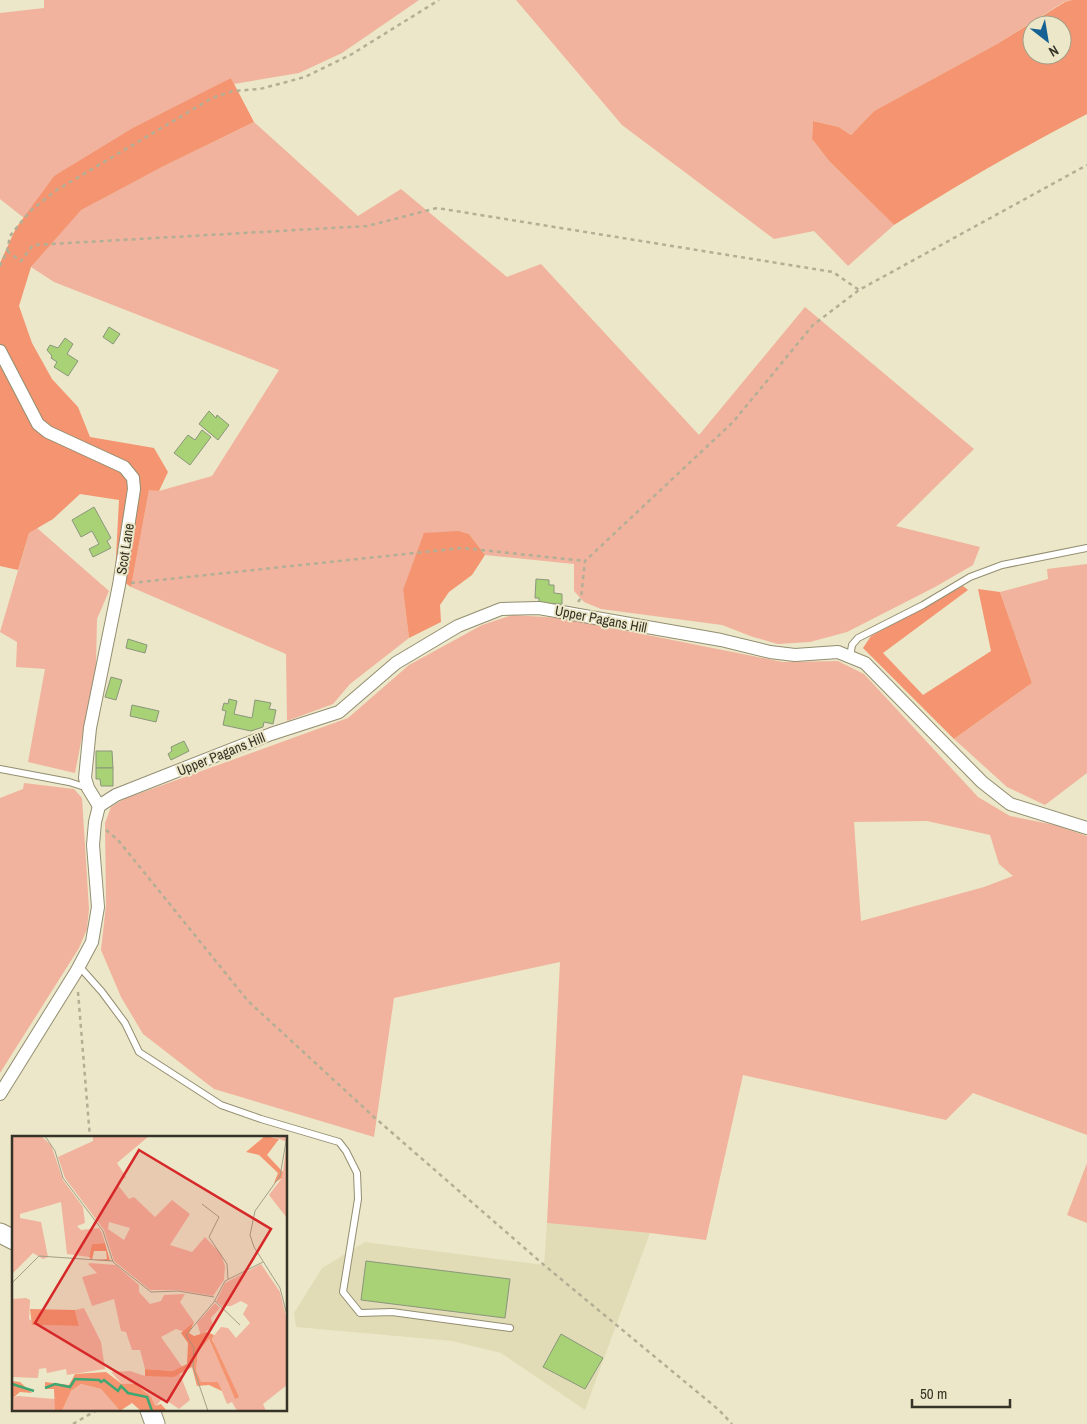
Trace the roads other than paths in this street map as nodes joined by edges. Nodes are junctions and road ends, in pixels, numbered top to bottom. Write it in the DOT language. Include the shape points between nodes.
graph roads {
  1 [pos="0,351"];
  2 [pos="1087,548"];
  3 [pos="850,657"];
  4 [pos="0,769"];
  5 [pos="88,788"];
  6 [pos="100,806"];
  7 [pos="1087,828"];
  8 [pos="77,969"];
  9 [pos="0,1094"];
  10 [pos="0,1233"];
  11 [pos="12,1239"];
  12 [pos="510,1328"];
  1 -- 5 [label="street, Scot Lane" via="38,424 48,432 124,467 132,478 134,489 119,585 90,728 85,778"];
  2 -- 3 [label="lane" via="1002,565 970,576 858,638 852,645"];
  3 -- 6 [label="street, Upper Pagans Hill" via="838,652 795,655 770,652 721,640 539,608 501,609 458,626 396,663 339,712 225,752 116,795"];
  3 -- 7 [label="street, Upper Pagans Hill" via="865,663 982,782 1010,804"];
  4 -- 5 [label="lane"];
  5 -- 6 [label="street"];
  6 -- 8 [label="street" via="93,845 98,907 92,942"];
  8 -- 9 [label="street"];
  8 -- 12 [label="lane" via="102,992 125,1023 139,1052 221,1104 339,1142 346,1150 358,1173 358,1199 343,1292 360,1313 392,1312"];
  10 -- 11 [label="street"];
}
